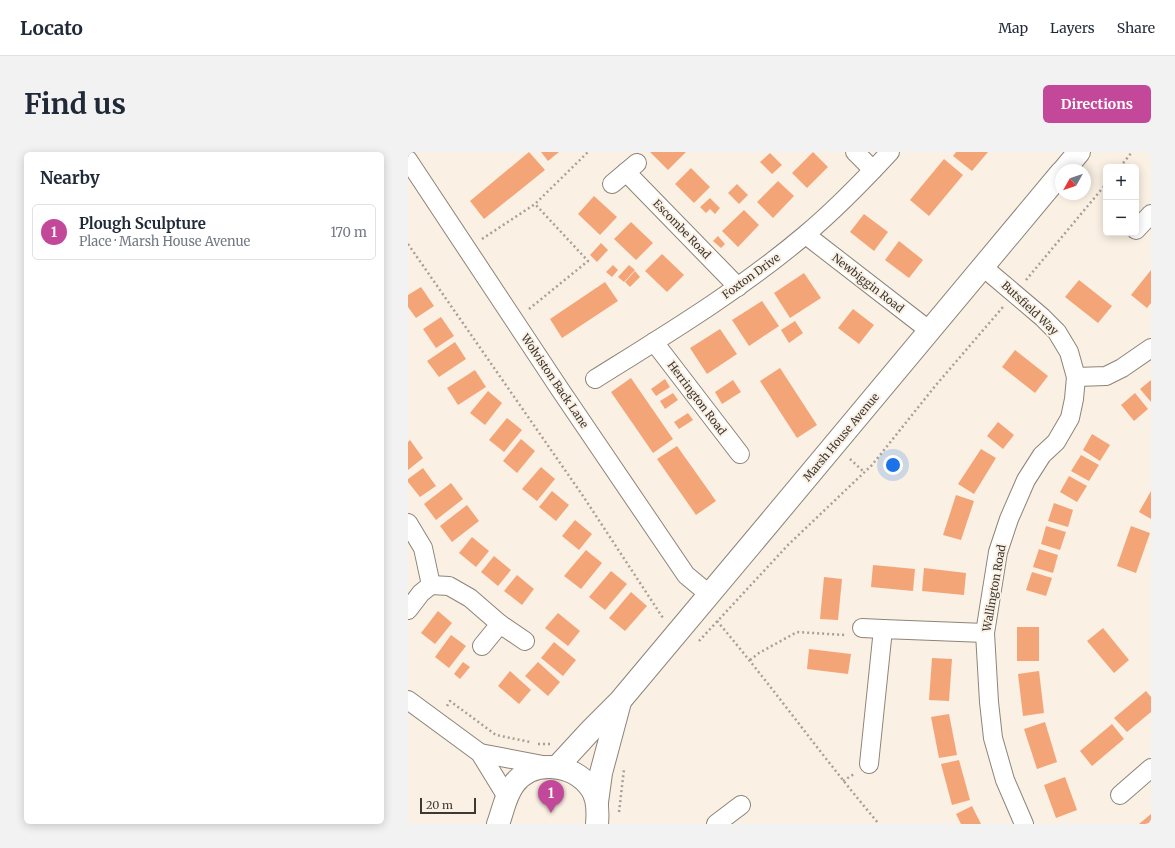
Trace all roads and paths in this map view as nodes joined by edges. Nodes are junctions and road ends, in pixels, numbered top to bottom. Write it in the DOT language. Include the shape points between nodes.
graph roads {
  1 [pos="588,152"];
  2 [pos="855,152"];
  3 [pos="890,152"];
  4 [pos="1079,152"];
  5 [pos="1132,152"];
  6 [pos="408,160"];
  7 [pos="1069,164"];
  8 [pos="1122,164"];
  9 [pos="873,170"];
  10 [pos="625,173"];
  11 [pos="1055,181"];
  12 [pos="1103,188"];
  13 [pos="535,204"];
  14 [pos="1151,214"];
  15 [pos="1139,227"];
  16 [pos="806,235"];
  17 [pos="408,244"];
  18 [pos="468,249"];
  19 [pos="984,267"];
  20 [pos="1033,272"];
  21 [pos="738,287"];
  22 [pos="998,314"];
  23 [pos="514,320"];
  24 [pos="930,331"];
  25 [pos="654,342"];
  26 [pos="1151,348"];
  27 [pos="1076,377"];
  28 [pos="595,379"];
  29 [pos="740,454"];
  30 [pos="408,523"];
  31 [pos="431,585"];
  32 [pos="710,595"];
  33 [pos="408,610"];
  34 [pos="500,624"];
  35 [pos="862,628"];
  36 [pos="883,628"];
  37 [pos="678,632"];
  38 [pos="985,633"];
  39 [pos="525,641"];
  40 [pos="482,646"];
  41 [pos="750,660"];
  42 [pos="408,700"];
  43 [pos="620,701"];
  44 [pos="480,753"];
  45 [pos="869,764"];
  46 [pos="553,767"];
  47 [pos="1149,774"];
  48 [pos="1120,795"];
  49 [pos="504,814"];
  50 [pos="738,814"];
  51 [pos="597,818"];
  52 [pos="716,824"];
  53 [pos="879,824"];
  54 [pos="1024,824"];
  1 -- 13 [label="path"];
  2 -- 9 [label="street"];
  3 -- 9 [label="street, Foxton Drive"];
  4 -- 7 [label="street"];
  5 -- 8 [label="path"];
  6 -- 18 [label="street, Wolviston Back Lane"];
  9 -- 16 [label="street, Foxton Drive"];
  10 -- 21 [label="street, Escombe Road"];
  11 -- 19 [label="street, Marsh House Avenue"];
  12 -- 20 [label="path"];
  13 -- 18 [label="path"];
  13 -- 23 [label="path" via="588,261"];
  14 -- 15 [label="street"];
  16 -- 21 [label="street, Foxton Drive"];
  16 -- 24 [label="street, Newbiggin Road"];
  17 -- 37 [label="path" via="583,496 664,619"];
  18 -- 23 [label="street, Wolviston Back Lane"];
  19 -- 24 [label="street, Marsh House Avenue"];
  19 -- 27 [label="street, Butsfield Way" via="1057,332 1069,352"];
  21 -- 25 [label="street, Foxton Drive"];
  22 -- 41 [label="path" via="936,385 872,465 788,545 717,621"];
  23 -- 32 [label="street, Wolviston Back Lane" via="686,575"];
  24 -- 32 [label="street, Marsh House Avenue"];
  25 -- 28 [label="street, Foxton Drive"];
  25 -- 29 [label="street, Herrington Road"];
  26 -- 27 [label="street" via="1106,376"];
  27 -- 38 [label="street, Wallington Road" via="1070,418 1056,442 1042,455 1026,480 1009,519 998,552"];
  30 -- 31 [label="street" via="423,548"];
  31 -- 33 [label="street"];
  31 -- 34 [label="street" via="449,586 470,598"];
  32 -- 37 [label="street, Marsh House Avenue"];
  34 -- 39 [label="street"];
  34 -- 40 [label="street"];
  35 -- 36 [label="street"];
  35 -- 41 [label="path" via="858,636 797,632"];
  36 -- 38 [label="street"];
  36 -- 45 [label="street"];
  37 -- 43 [label="street, Marsh House Avenue"];
  38 -- 54 [label="street, Wallington Road" via="993,738 1005,780"];
  41 -- 53 [label="path" via="843,782"];
  42 -- 44 [label="street"];
  43 -- 46 [label="street, Marsh House Avenue"];
  43 -- 51 [label="street, Marsh House Avenue" via="601,773"];
  44 -- 46 [label="street"];
  44 -- 49 [label="street"];
  46 -- 49 [label="street" via="537,768 514,784"];
  46 -- 51 [label="street, Marsh House Avenue" via="576,774 591,788"];
  47 -- 48 [label="street"];
  50 -- 52 [label="street"];
}
